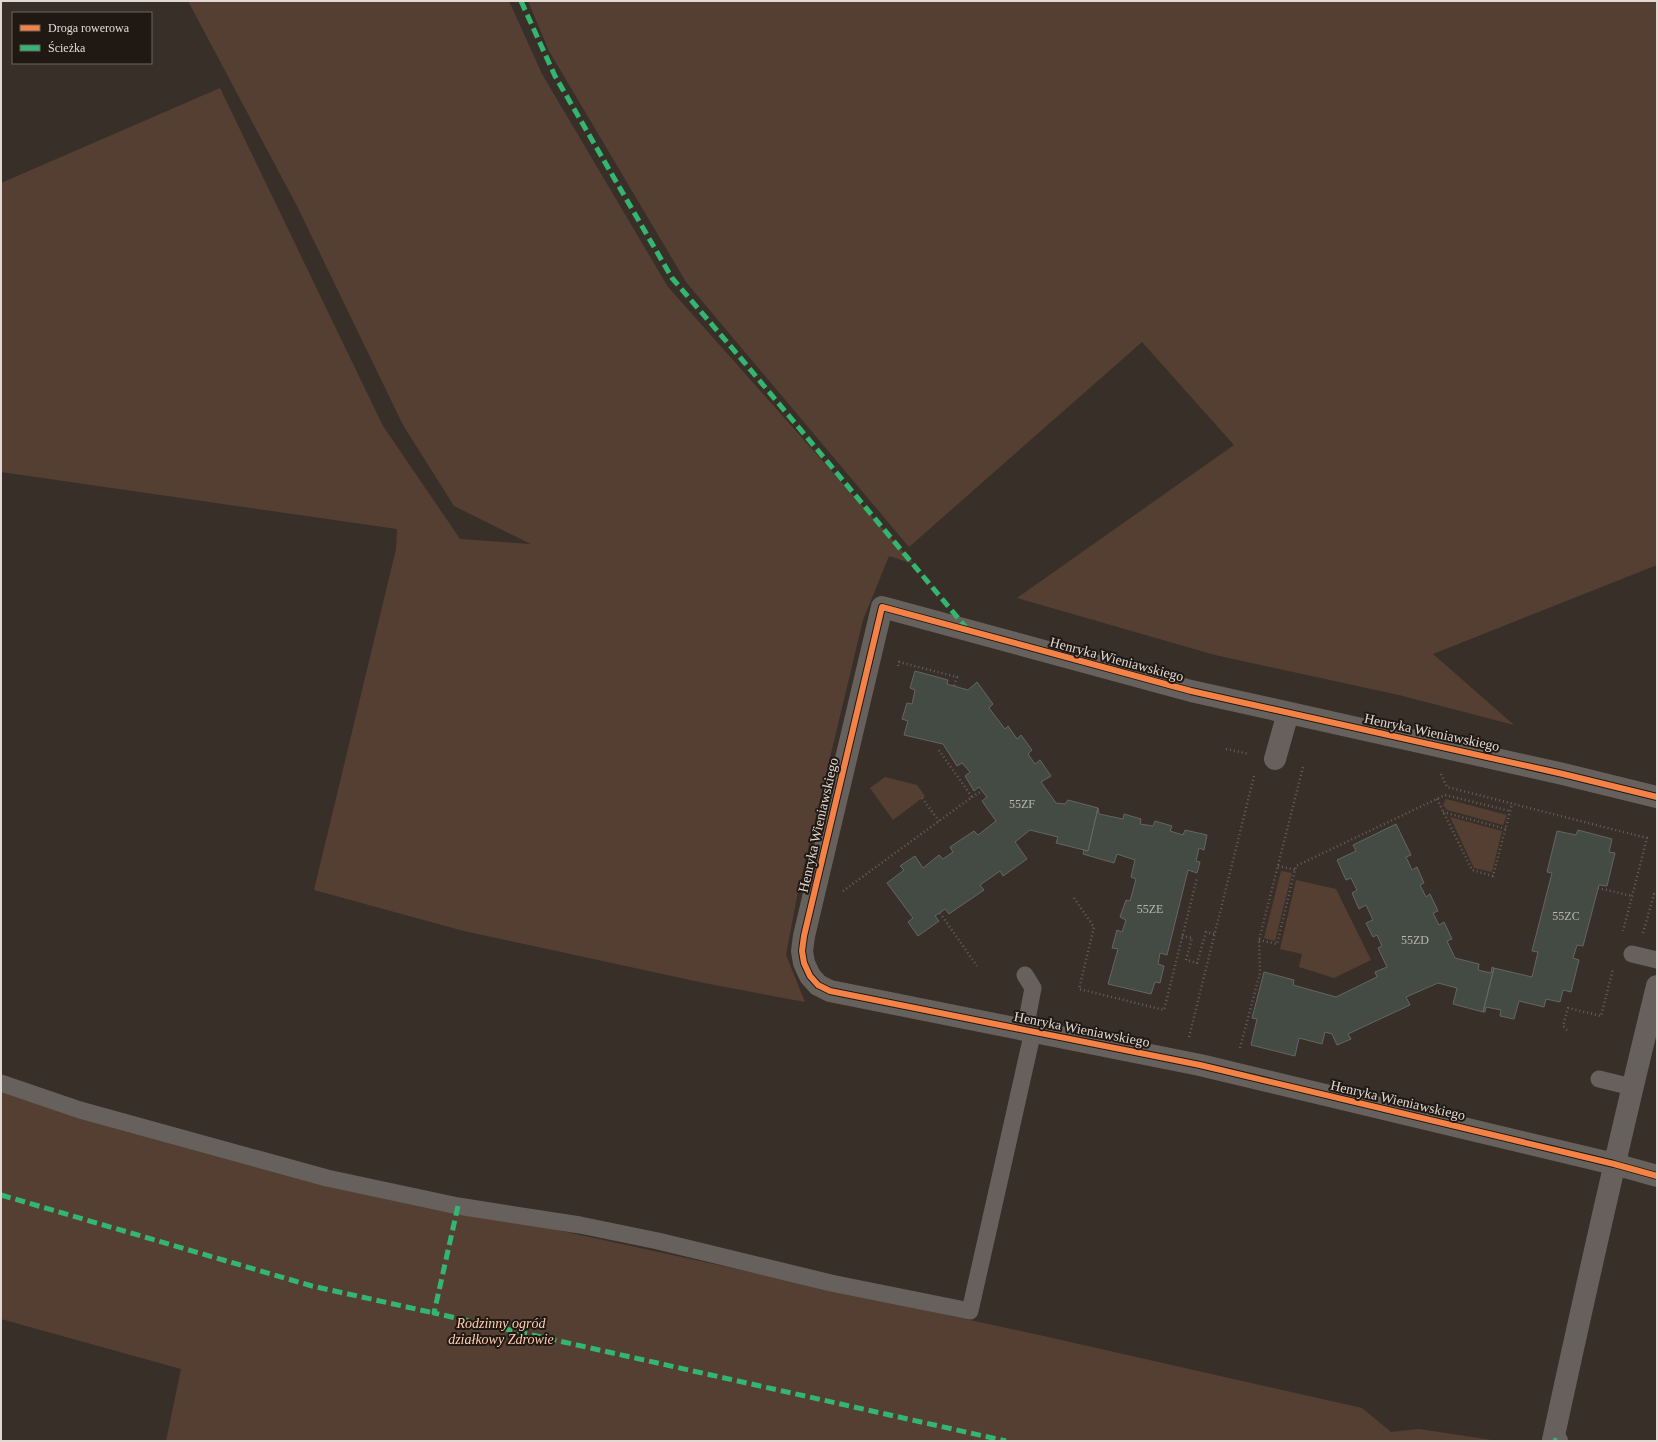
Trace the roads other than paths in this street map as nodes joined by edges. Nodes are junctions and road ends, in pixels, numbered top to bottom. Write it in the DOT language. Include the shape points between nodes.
graph roads {
  1 [pos="1288,713"];
  2 [pos="1264,757"];
  3 [pos="1657,797"];
  4 [pos="1632,954"];
  5 [pos="1657,960"];
  6 [pos="1025,975"];
  7 [pos="1657,986"];
  8 [pos="1029,1031"];
  9 [pos="1599,1078"];
  10 [pos="1,1083"];
  11 [pos="1632,1087"];
  12 [pos="1614,1164"];
  13 [pos="1657,1176"];
  14 [pos="1557,1441"];
  1 -- 2 [label="street"];
  1 -- 3 [label="street, Henryka Wieniawskiego" via="1548,770"];
  1 -- 8 [label="street, Henryka Wieniawskiego" via="1191,691 882,607 804,936 804,963 818,985 830,991"];
  4 -- 5 [label="lane"];
  6 -- 8 [label="lane" via="1032,988"];
  7 -- 11 [label="street"];
  8 -- 10 [label="lane" via="970,1311 831,1283 658,1241 458,1206 327,1178 80,1110"];
  8 -- 12 [label="street, Henryka Wieniawskiego" via="1233,1073"];
  9 -- 11 [label="lane"];
  11 -- 12 [label="street"];
  12 -- 13 [label="street, Henryka Wieniawskiego"];
  12 -- 14 [label="street" via="1553,1440"];
}
